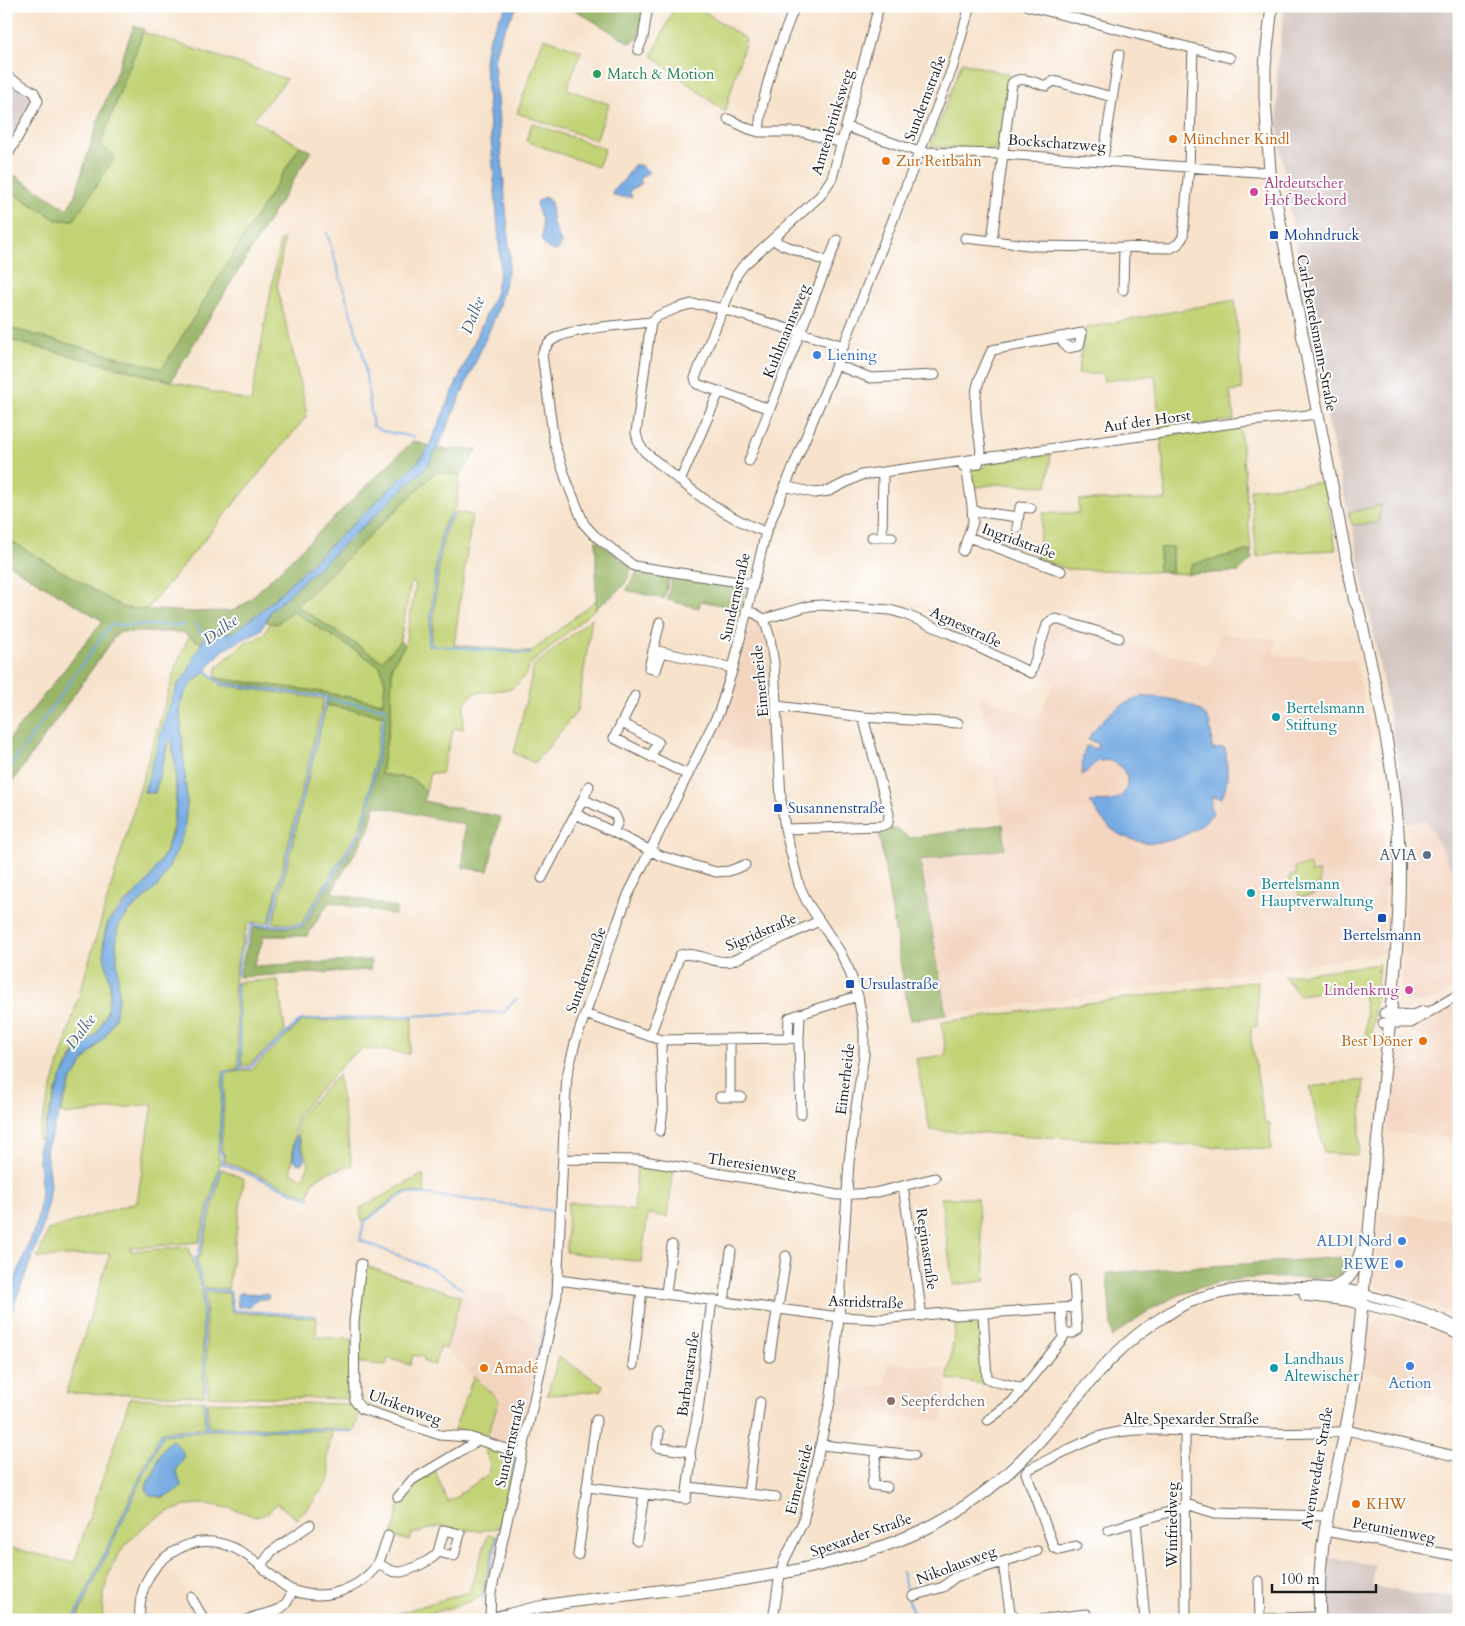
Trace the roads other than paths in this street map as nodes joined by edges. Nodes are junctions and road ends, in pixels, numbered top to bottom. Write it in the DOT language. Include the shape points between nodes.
graph roads {
  1 [pos="648,6"];
  2 [pos="795,6"];
  3 [pos="879,6"];
  4 [pos="970,6"];
  5 [pos="1028,6"];
  6 [pos="1272,6"];
  7 [pos="1193,49"];
  8 [pos="638,50"];
  9 [pos="1119,54"];
  10 [pos="1230,58"];
  11 [pos="6,76"];
  12 [pos="1112,97"];
  13 [pos="728,119"];
  14 [pos="847,127"];
  15 [pos="759,132"];
  16 [pos="842,144"];
  17 [pos="919,152"];
  18 [pos="1002,154"];
  19 [pos="6,158"];
  20 [pos="1103,160"];
  21 [pos="1189,167"];
  22 [pos="1270,171"];
  23 [pos="965,238"];
  24 [pos="774,239"];
  25 [pos="837,240"];
  26 [pos="992,241"];
  27 [pos="1124,247"];
  28 [pos="828,262"];
  29 [pos="1123,290"];
  30 [pos="723,309"];
  31 [pos="651,322"];
  32 [pos="800,332"];
  33 [pos="1059,337"];
  34 [pos="844,346"];
  35 [pos="836,365"];
  36 [pos="935,375"];
  37 [pos="719,392"];
  38 [pos="770,409"];
  39 [pos="1318,414"];
  40 [pos="980,457"];
  41 [pos="749,461"];
  42 [pos="966,465"];
  43 [pos="918,467"];
  44 [pos="883,472"];
  45 [pos="680,481"];
  46 [pos="784,486"];
  47 [pos="1031,508"];
  48 [pos="972,511"];
  49 [pos="1018,517"];
  50 [pos="1017,528"];
  51 [pos="766,532"];
  52 [pos="872,537"];
  53 [pos="882,537"];
  54 [pos="892,537"];
  55 [pos="968,537"];
  56 [pos="963,551"];
  57 [pos="1060,571"];
  58 [pos="752,584"];
  59 [pos="746,611"];
  60 [pos="764,619"];
  61 [pos="660,622"];
  62 [pos="1118,638"];
  63 [pos="733,668"];
  64 [pos="635,696"];
  65 [pos="776,706"];
  66 [pos="863,718"];
  67 [pos="622,723"];
  68 [pos="958,723"];
  69 [pos="651,756"];
  70 [pos="688,775"];
  71 [pos="589,786"];
  72 [pos="583,800"];
  73 [pos="576,814"];
  74 [pos="785,829"];
  75 [pos="614,832"];
  76 [pos="650,851"];
  77 [pos="745,865"];
  78 [pos="542,878"];
  79 [pos="819,921"];
  80 [pos="1459,994"];
  81 [pos="858,996"];
  82 [pos="585,1014"];
  83 [pos="800,1014"];
  84 [pos="1387,1018"];
  85 [pos="650,1035"];
  86 [pos="788,1038"];
  87 [pos="730,1039"];
  88 [pos="799,1039"];
  89 [pos="661,1040"];
  90 [pos="720,1097"];
  91 [pos="730,1097"];
  92 [pos="741,1097"];
  93 [pos="801,1114"];
  94 [pos="660,1131"];
  95 [pos="562,1159"];
  96 [pos="935,1178"];
  97 [pos="903,1186"];
  98 [pos="847,1195"];
  99 [pos="672,1245"];
  100 [pos="1361,1250"];
  101 [pos="731,1251"];
  102 [pos="786,1256"];
  103 [pos="361,1264"];
  104 [pos="558,1280"];
  105 [pos="1074,1280"];
  106 [pos="1332,1288"];
  107 [pos="642,1290"];
  108 [pos="666,1294"];
  109 [pos="1359,1298"];
  110 [pos="712,1300"];
  111 [pos="724,1301"];
  112 [pos="1076,1307"];
  113 [pos="1061,1308"];
  114 [pos="778,1309"];
  115 [pos="983,1313"];
  116 [pos="922,1316"];
  117 [pos="1165,1316"];
  118 [pos="839,1317"];
  119 [pos="1459,1328"];
  120 [pos="1063,1333"];
  121 [pos="1459,1335"];
  122 [pos="770,1357"];
  123 [pos="633,1365"];
  124 [pos="1022,1389"];
  125 [pos="760,1402"];
  126 [pos="596,1420"];
  127 [pos="988,1420"];
  128 [pos="1184,1431"];
  129 [pos="659,1432"];
  130 [pos="1343,1432"];
  131 [pos="476,1440"];
  132 [pos="822,1444"];
  133 [pos="877,1451"];
  134 [pos="690,1452"];
  135 [pos="522,1454"];
  136 [pos="914,1455"];
  137 [pos="1459,1457"];
  138 [pos="588,1487"];
  139 [pos="688,1487"];
  140 [pos="887,1487"];
  141 [pos="644,1494"];
  142 [pos="748,1494"];
  143 [pos="398,1497"];
  144 [pos="776,1497"];
  145 [pos="1186,1507"];
  146 [pos="1323,1516"];
  147 [pos="1136,1522"];
  148 [pos="310,1525"];
  149 [pos="1108,1530"];
  150 [pos="1325,1532"];
  151 [pos="388,1536"];
  152 [pos="637,1541"];
  153 [pos="1076,1546"];
  154 [pos="1037,1551"];
  155 [pos="438,1552"];
  156 [pos="578,1555"];
  157 [pos="1457,1556"];
  158 [pos="1003,1562"];
  159 [pos="378,1563"];
  160 [pos="261,1566"];
  161 [pos="781,1573"];
  162 [pos="1258,1581"];
  163 [pos="292,1590"];
  164 [pos="913,1596"];
  165 [pos="191,1597"];
  166 [pos="1086,1614"];
  167 [pos="488,1619"];
  168 [pos="1316,1619"];
  169 [pos="140,1620"];
  170 [pos="204,1620"];
  171 [pos="247,1620"];
  172 [pos="773,1620"];
  173 [pos="1019,1620"];
  174 [pos="1038,1620"];
  175 [pos="1145,1620"];
  176 [pos="1186,1620"];
  177 [pos="1260,1620"];
  1 -- 8 [label="street"];
  2 -- 15 [label="street" via="771,72 760,113"];
  3 -- 14 [label="street, Amtenbrinksweg"];
  4 -- 17 [label="street, Sundernstraße" via="952,69"];
  5 -- 7 [label="street"];
  6 -- 22 [label="main road, Carl-Bertelsmann-Straße" via="1265,66"];
  7 -- 10 [label="street"];
  7 -- 21 [label="street"];
  9 -- 12 [label="street"];
  11 -- 19 [label="street" via="34,92 38,101"];
  12 -- 18 [label="street" via="1054,81 1046,86 1016,80 1012,84"];
  12 -- 20 [label="street"];
  13 -- 15 [label="street"];
  14 -- 16 [label="street, Amtenbrinksweg"];
  14 -- 17 [label="street, Bockschatzweg"];
  15 -- 16 [label="street" via="802,132"];
  16 -- 24 [label="street, Amtenbrinksweg" via="827,187"];
  17 -- 18 [label="street, Bockschatzweg"];
  17 -- 34 [label="street, Sundernstraße"];
  18 -- 20 [label="street, Bockschatzweg"];
  18 -- 26 [label="street"];
  20 -- 21 [label="street, Bockschatzweg"];
  21 -- 22 [label="street, Bockschatzweg"];
  21 -- 27 [label="street" via="1181,241 1171,248"];
  22 -- 39 [label="main road, Carl-Bertelsmann-Straße"];
  23 -- 26 [label="street"];
  24 -- 28 [label="street"];
  24 -- 30 [label="street, Amtenbrinksweg" via="737,274"];
  25 -- 28 [label="street, Kuhlmannsweg"];
  26 -- 27 [label="street" via="1036,246"];
  27 -- 29 [label="street"];
  28 -- 32 [label="street, Kuhlmannsweg"];
  30 -- 31 [label="street" via="691,304 658,316"];
  30 -- 32 [label="street"];
  30 -- 37 [label="street, Amtenbrinksweg" via="695,378 697,384"];
  31 -- 45 [label="street" via="636,433 645,452"];
  31 -- 58 [label="street" via="580,330 555,338 542,354 554,442 566,482 584,524 634,566"];
  32 -- 34 [label="street"];
  32 -- 38 [label="street, Kuhlmannsweg"];
  33 -- 40 [label="street" via="992,350 976,394"];
  34 -- 35 [label="street, Sundernstraße"];
  35 -- 36 [label="street" via="871,378"];
  35 -- 46 [label="street, Sundernstraße"];
  37 -- 38 [label="street"];
  37 -- 45 [label="street"];
  38 -- 41 [label="street, Kuhlmannsweg"];
  39 -- 40 [label="street, Auf der Horst"];
  39 -- 84 [label="main road, Carl-Bertelsmann-Straße" via="1378,722 1390,810 1392,915"];
  40 -- 42 [label="street, Auf der Horst" via="978,464"];
  40 -- 43 [label="street, Auf der Horst"];
  42 -- 43 [label="street, Auf der Horst" via="930,470"];
  42 -- 48 [label="street, Ingridstraße"];
  43 -- 44 [label="street, Auf der Horst"];
  44 -- 46 [label="street, Auf der Horst" via="862,475 828,491 815,493"];
  44 -- 53 [label="street"];
  45 -- 51 [label="street" via="746,524"];
  46 -- 51 [label="street, Sundernstraße"];
  47 -- 49 [label="street, Ingridstraße" via="1020,507"];
  48 -- 49 [label="street, Ingridstraße"];
  48 -- 55 [label="street, Ingridstraße" via="973,522"];
  49 -- 50 [label="street, Ingridstraße"];
  51 -- 58 [label="street, Sundernstraße"];
  52 -- 53 [label="street"];
  53 -- 54 [label="street"];
  55 -- 56 [label="street, Ingridstraße"];
  55 -- 57 [label="street, Ingridstraße"];
  58 -- 59 [label="street, Sundernstraße"];
  59 -- 60 [label="street"];
  59 -- 63 [label="street, Sundernstraße"];
  60 -- 62 [label="street, Agnesstraße" via="821,605 890,610 949,633 1030,672 1047,625 1052,620"];
  60 -- 65 [label="street, Eimerheide" via="772,650"];
  61 -- 63 [label="street" via="658,652"];
  63 -- 70 [label="street, Sundernstraße" via="719,712"];
  64 -- 67 [label="street"];
  65 -- 66 [label="street"];
  65 -- 74 [label="street, Eimerheide"];
  66 -- 68 [label="street"];
  66 -- 74 [label="street" via="889,814 888,823 881,826"];
  67 -- 69 [label="street" via="658,742"];
  67 -- 69 [label="street" via="614,738"];
  69 -- 70 [label="street"];
  70 -- 76 [label="street, Sundernstraße"];
  71 -- 72 [label="street"];
  72 -- 73 [label="street"];
  72 -- 75 [label="street" via="616,815 618,822"];
  73 -- 75 [label="street"];
  73 -- 78 [label="street"];
  74 -- 79 [label="street, Eimerheide" via="799,885"];
  75 -- 76 [label="street"];
  76 -- 77 [label="street" via="716,872"];
  76 -- 82 [label="street, Sundernstraße" via="628,895"];
  79 -- 81 [label="street, Eimerheide" via="850,970"];
  79 -- 85 [label="street, Sigridstraße" via="732,961 717,962 687,953 680,955"];
  80 -- 84 [label="street" via="1411,1022"];
  81 -- 83 [label="street"];
  81 -- 98 [label="street, Eimerheide" via="864,1029 864,1055"];
  82 -- 85 [label="street"];
  82 -- 95 [label="street, Sundernstraße" via="567,1076"];
  83 -- 86 [label="street" via="789,1018"];
  83 -- 88 [label="street"];
  84 -- 100 [label="main road, Avenwedder Straße"];
  84 -- 109 [label="main road, Avenwedder Straße"];
  85 -- 89 [label="street"];
  86 -- 87 [label="street"];
  86 -- 88 [label="street"];
  87 -- 89 [label="street"];
  87 -- 91 [label="street"];
  88 -- 93 [label="street"];
  89 -- 94 [label="street" via="663,1109"];
  90 -- 91 [label="street"];
  91 -- 92 [label="street"];
  95 -- 98 [label="street, Theresienweg" via="638,1160"];
  95 -- 104 [label="street, Sundernstraße"];
  96 -- 97 [label="street, Theresienweg"];
  97 -- 98 [label="street, Theresienweg"];
  97 -- 116 [label="street, Reginastraße"];
  98 -- 118 [label="street, Eimerheide"];
  99 -- 108 [label="street"];
  100 -- 106 [label="main road" via="1350,1276"];
  100 -- 109 [label="main road, Avenwedder Straße"];
  101 -- 111 [label="street"];
  102 -- 114 [label="street"];
  103 -- 131 [label="street, Ulrikenweg" via="354,1322 356,1401 362,1409 440,1435"];
  104 -- 107 [label="street, Astridstraße"];
  104 -- 135 [label="street, Sundernstraße" via="554,1313"];
  105 -- 112 [label="street"];
  106 -- 109 [label="main road, Spexarder Straße"];
  106 -- 117 [label="main road, Spexarder Straße" via="1238,1289 1186,1303"];
  107 -- 108 [label="street, Astridstraße"];
  107 -- 123 [label="street"];
  108 -- 110 [label="street, Astridstraße"];
  109 -- 117 [label="main road, Spexarder Straße" via="1256,1294 1218,1299"];
  109 -- 119 [label="street" via="1408,1306"];
  109 -- 121 [label="street"];
  109 -- 130 [label="main road, Avenwedder Straße"];
  110 -- 111 [label="street, Astridstraße"];
  110 -- 134 [label="street, Barbarastraße"];
  111 -- 114 [label="street, Astridstraße"];
  112 -- 113 [label="street, Astridstraße"];
  112 -- 120 [label="street" via="1077,1330"];
  113 -- 115 [label="street, Astridstraße"];
  113 -- 120 [label="street"];
  114 -- 118 [label="street, Astridstraße"];
  114 -- 122 [label="street"];
  115 -- 116 [label="street, Astridstraße"];
  115 -- 124 [label="street" via="987,1378"];
  116 -- 118 [label="street, Astridstraße" via="881,1319"];
  117 -- 161 [label="main road, Spexarder Straße" via="1120,1348 1030,1451 967,1504 938,1522 896,1541 848,1558"];
  118 -- 132 [label="street, Eimerheide" via="832,1397"];
  120 -- 124 [label="street" via="1063,1338"];
  124 -- 127 [label="street" via="1012,1402"];
  125 -- 142 [label="street"];
  126 -- 138 [label="street"];
  128 -- 130 [label="street, Alte Spexarder Straße"];
  128 -- 145 [label="street, Winfriedweg"];
  128 -- 153 [label="street, Alte Spexarder Straße" via="1149,1430 1102,1436 1026,1473 1054,1548 1060,1550"];
  129 -- 134 [label="street, Barbarastraße" via="657,1447"];
  130 -- 137 [label="street, Alte Spexarder Straße" via="1351,1431"];
  130 -- 146 [label="main road, Avenwedder Straße"];
  130 -- 150 [label="main road, Avenwedder Straße"];
  131 -- 135 [label="street, Ulrikenweg"];
  131 -- 143 [label="street" via="412,1480"];
  132 -- 133 [label="street"];
  132 -- 161 [label="street, Eimerheide" via="803,1522 786,1555"];
  133 -- 136 [label="street"];
  133 -- 140 [label="street" via="872,1485"];
  134 -- 139 [label="street, Barbarastraße"];
  135 -- 167 [label="street, Sundernstraße"];
  138 -- 141 [label="street"];
  138 -- 156 [label="street"];
  139 -- 141 [label="street, Barbarastraße" via="686,1499"];
  139 -- 142 [label="street"];
  141 -- 152 [label="street"];
  142 -- 144 [label="street"];
  145 -- 146 [label="street" via="1215,1513"];
  145 -- 147 [label="street"];
  145 -- 176 [label="street, Winfriedweg"];
  146 -- 168 [label="main road, Avenwedder Straße" via="1317,1564"];
  147 -- 149 [label="street"];
  147 -- 175 [label="street"];
  148 -- 160 [label="street" via="272,1551"];
  150 -- 157 [label="street, Petunienweg"];
  150 -- 168 [label="main road, Avenwedder Straße"];
  151 -- 159 [label="street"];
  154 -- 158 [label="street, Nikolausweg"];
  155 -- 159 [label="street" via="434,1558 400,1572"];
  158 -- 164 [label="street, Nikolausweg" via="956,1577 943,1587"];
  158 -- 173 [label="street" via="1010,1612"];
  159 -- 163 [label="street" via="360,1583 341,1592 319,1595"];
  160 -- 163 [label="street"];
  160 -- 169 [label="street" via="242,1551 220,1542 199,1542 178,1548 159,1563 144,1585"];
  161 -- 167 [label="main road, Spexarder Straße" via="545,1606"];
  161 -- 172 [label="street, Eimerheide"];
  162 -- 177 [label="street"];
  163 -- 171 [label="street" via="290,1601 282,1609"];
  165 -- 170 [label="street"];
  166 -- 174 [label="street"];
  168 -- 177 [label="street"];
}
